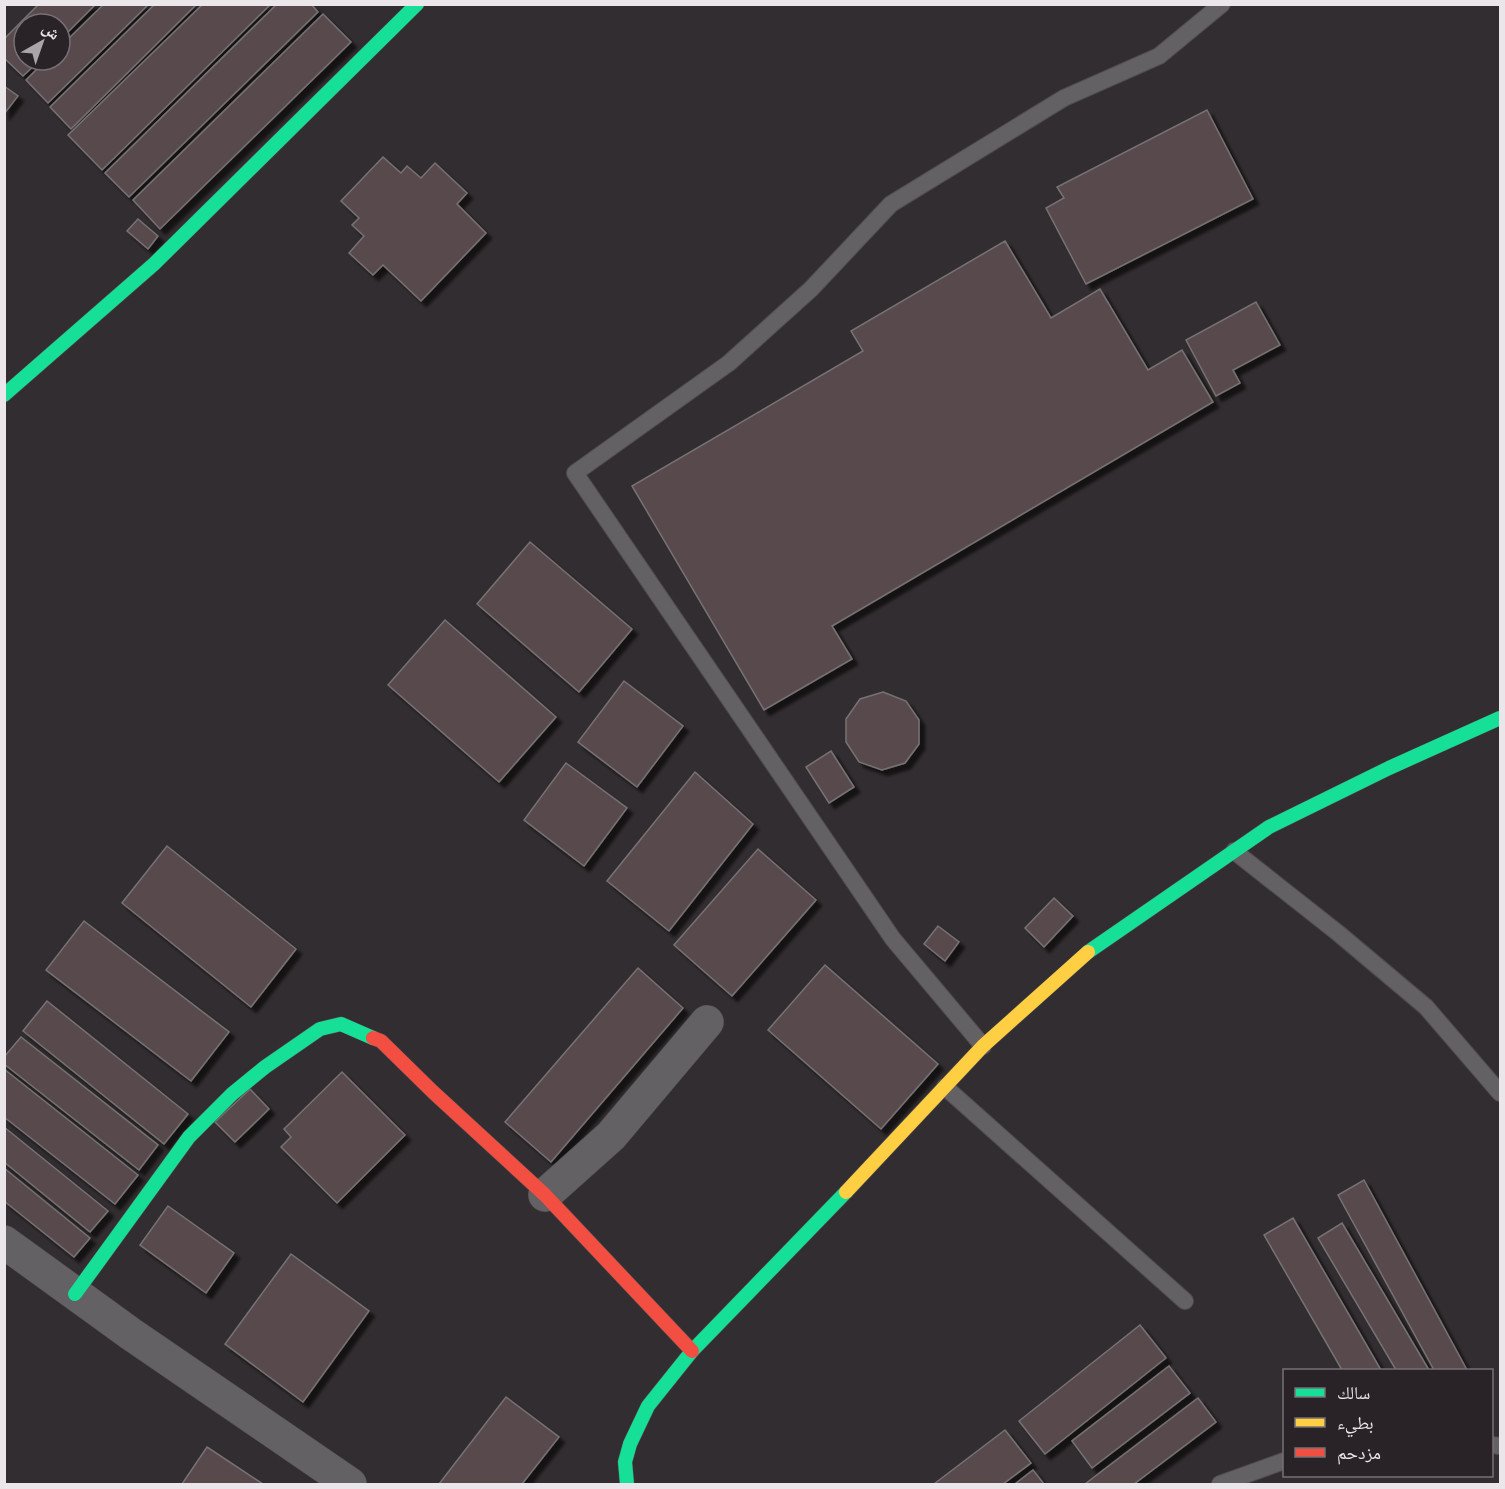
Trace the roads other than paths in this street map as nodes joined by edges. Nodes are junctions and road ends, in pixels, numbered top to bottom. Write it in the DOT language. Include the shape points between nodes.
graph roads {
  1 [pos="417,4"];
  2 [pos="1222,4"];
  3 [pos="4,395"];
  4 [pos="1500,718"];
  5 [pos="1234,851"];
  6 [pos="708,1022"];
  7 [pos="983,1047"];
  8 [pos="945,1088"];
  9 [pos="1500,1094"];
  10 [pos="545,1195"];
  11 [pos="4,1242"];
  12 [pos="75,1294"];
  13 [pos="1185,1301"];
  14 [pos="692,1350"];
  15 [pos="1283,1461"];
  16 [pos="350,1485"];
  17 [pos="627,1485"];
  18 [pos="1220,1485"];
  1 -- 3 [label="street" via="154,264"];
  2 -- 7 [label="lane" via="1159,56 1064,98 891,204 810,289 729,363 575,473 893,939"];
  4 -- 5 [label="street" via="1269,827"];
  5 -- 7 [label="street" via="1096,945"];
  5 -- 9 [label="lane" via="1426,1007"];
  6 -- 10 [label="street" via="611,1136"];
  7 -- 8 [label="street"];
  8 -- 13 [label="lane"];
  8 -- 14 [label="street"];
  10 -- 12 [label="street" via="381,1041 341,1024 320,1029 265,1067 189,1137"];
  10 -- 14 [label="street"];
  11 -- 12 [label="street"];
  12 -- 16 [label="street"];
  14 -- 17 [label="street" via="648,1406 625,1462"];
  15 -- 18 [label="lane"];
}
